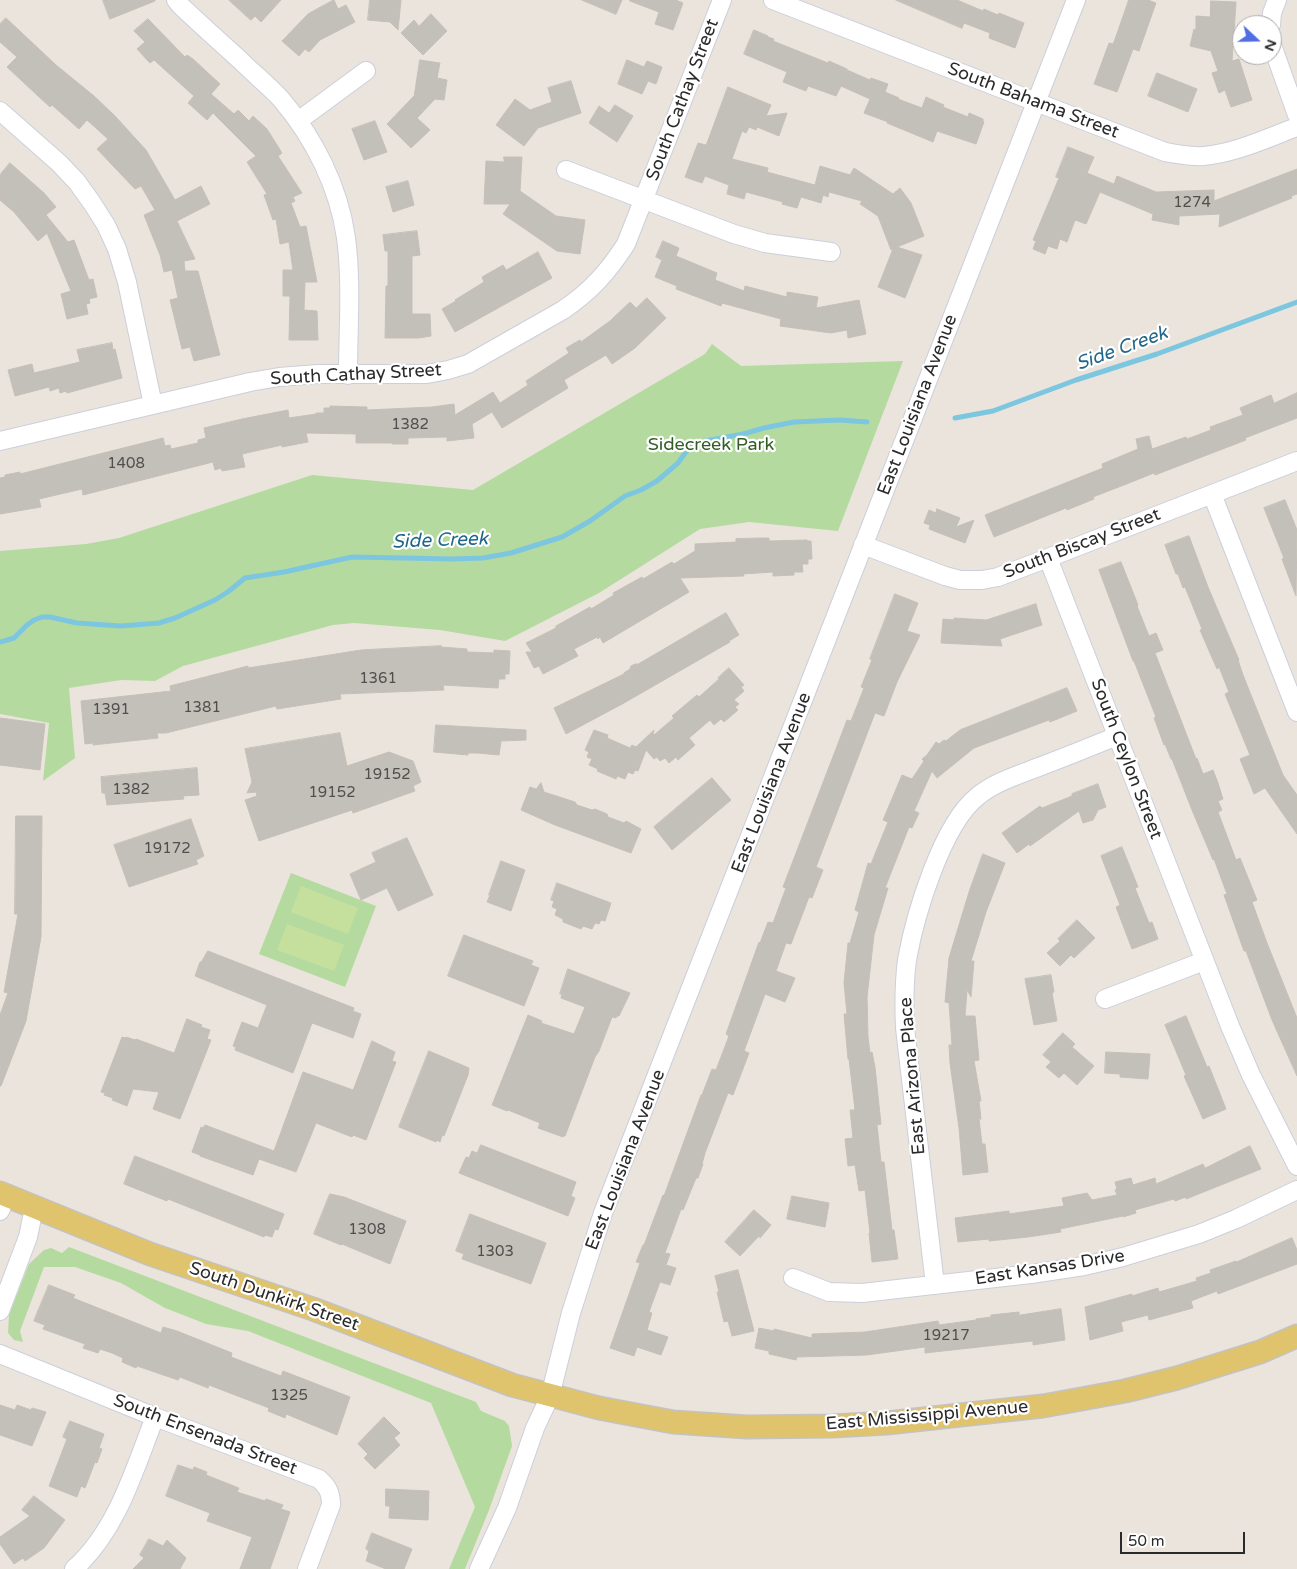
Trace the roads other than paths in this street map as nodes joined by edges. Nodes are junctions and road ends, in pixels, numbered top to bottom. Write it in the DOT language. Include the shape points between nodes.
graph roads {
  1 [pos="176,0"];
  2 [pos="722,0"];
  3 [pos="773,0"];
  4 [pos="1076,0"];
  5 [pos="1277,0"];
  6 [pos="1272,15"];
  7 [pos="1279,65"];
  8 [pos="366,71"];
  9 [pos="1035,102"];
  10 [pos="0,111"];
  11 [pos="1297,115"];
  12 [pos="298,121"];
  13 [pos="1297,127"];
  14 [pos="566,170"];
  15 [pos="644,200"];
  16 [pos="831,252"];
  17 [pos="348,374"];
  18 [pos="153,405"];
  19 [pos="0,442"];
  20 [pos="1297,461"];
  21 [pos="1212,494"];
  22 [pos="863,545"];
  23 [pos="1048,558"];
  24 [pos="1297,712"];
  25 [pos="1117,736"];
  26 [pos="1204,961"];
  27 [pos="1105,1000"];
  28 [pos="1297,1166"];
  29 [pos="1297,1190"];
  30 [pos="2,1200"];
  31 [pos="34,1208"];
  32 [pos="793,1278"];
  33 [pos="935,1285"];
  34 [pos="0,1311"];
  35 [pos="1297,1336"];
  36 [pos="0,1354"];
  37 [pos="550,1396"];
  38 [pos="155,1417"];
  39 [pos="74,1569"];
  40 [pos="307,1569"];
  41 [pos="480,1569"];
  1 -- 12 [label="street" via="261,80"];
  2 -- 15 [label="street, South Cathay Street"];
  3 -- 9 [label="street, South Bahama Street"];
  4 -- 9 [label="street, East Louisiana Avenue"];
  5 -- 6 [label="street"];
  7 -- 11 [label="street"];
  8 -- 12 [label="street"];
  9 -- 13 [label="street, South Bahama Street" via="1165,152 1184,155 1228,152"];
  9 -- 22 [label="street, East Louisiana Avenue"];
  10 -- 18 [label="street" via="77,182 106,225 127,282"];
  12 -- 17 [label="street" via="320,157 331,183 346,237"];
  14 -- 15 [label="street, South Cathay Street"];
  15 -- 16 [label="street" via="765,243"];
  15 -- 17 [label="street, South Cathay Street" via="626,244 613,265 597,284 563,310 468,364 448,370 427,374"];
  17 -- 18 [label="street, South Cathay Street" via="279,377"];
  18 -- 19 [label="street, South Cathay Street"];
  20 -- 21 [label="street, South Biscay Street"];
  21 -- 23 [label="street, South Biscay Street"];
  21 -- 24 [label="street"];
  22 -- 23 [label="street, South Biscay Street" via="960,580 998,577"];
  22 -- 37 [label="street, East Louisiana Avenue" via="604,1213"];
  23 -- 25 [label="street, South Ceylon Street"];
  25 -- 26 [label="street, South Ceylon Street"];
  25 -- 33 [label="street, East Arizona Place" via="997,784 978,796 952,825 926,890 907,961 904,995 905,1028"];
  26 -- 27 [label="street"];
  26 -- 28 [label="street, South Ceylon Street" via="1250,1076"];
  29 -- 33 [label="street, East Kansas Drive" via="1199,1234 1123,1257 1031,1274"];
  30 -- 31 [label="main road, South Dunkirk Street"];
  31 -- 34 [label="street" via="28,1237"];
  31 -- 37 [label="main road, South Dunkirk Street" via="150,1254 313,1309 512,1385"];
  32 -- 33 [label="street, East Kansas Drive" via="829,1292 862,1293"];
  35 -- 37 [label="main road, East Mississippi Avenue" via="1215,1367 1125,1391 1044,1406 887,1423 788,1427 704,1425 628,1414"];
  36 -- 38 [label="street, South Ensenada Street"];
  37 -- 41 [label="street, East Louisiana Avenue"];
  38 -- 39 [label="street" via="118,1510 102,1538"];
  38 -- 40 [label="street, South Ensenada Street" via="319,1479 327,1486 332,1505"];
}
